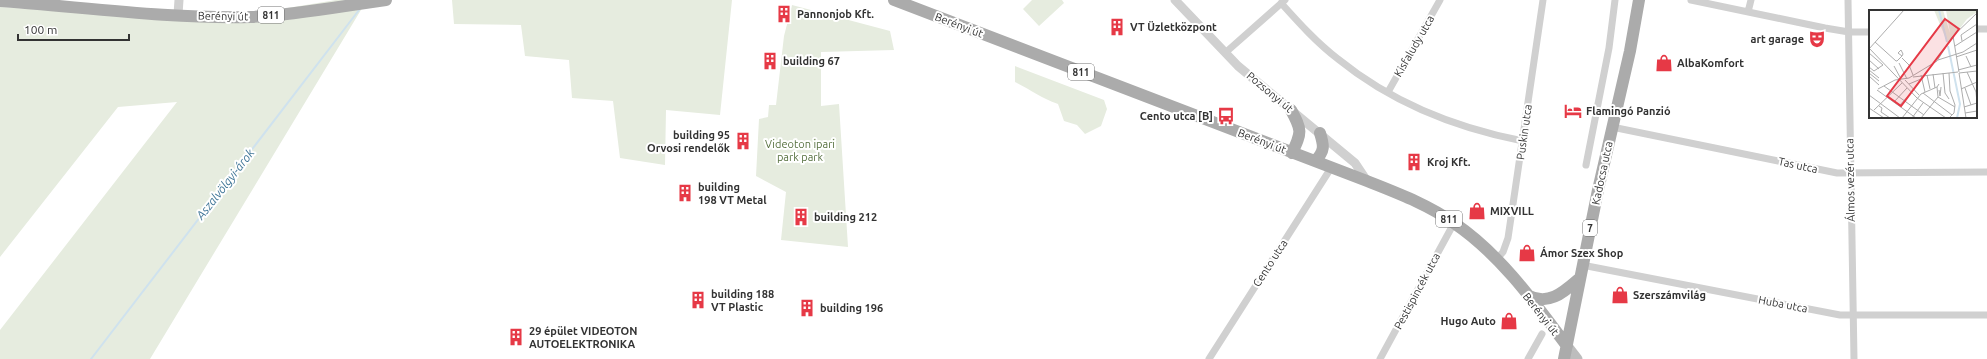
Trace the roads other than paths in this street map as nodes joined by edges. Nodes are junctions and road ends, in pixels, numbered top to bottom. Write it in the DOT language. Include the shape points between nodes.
graph roads {
  1 [pos="179,0"];
  2 [pos="386,0"];
  3 [pos="894,0"];
  4 [pos="1175,0"];
  5 [pos="1440,0"];
  6 [pos="1543,0"];
  7 [pos="1615,0"];
  8 [pos="1639,0"];
  9 [pos="1691,0"];
  10 [pos="1751,0"];
  11 [pos="1848,0"];
  12 [pos="0,1"];
  13 [pos="1283,2"];
  14 [pos="1748,12"];
  15 [pos="178,14"];
  16 [pos="1848,32"];
  17 [pos="1869,32"];
  18 [pos="1225,53"];
  19 [pos="1388,92"];
  20 [pos="1291,110"];
  21 [pos="1612,127"];
  22 [pos="1320,133"];
  23 [pos="1523,142"];
  24 [pos="1292,153"];
  25 [pos="1315,161"];
  26 [pos="1586,165"];
  27 [pos="1331,168"];
  28 [pos="1987,172"];
  29 [pos="1850,174"];
  30 [pos="1367,181"];
  31 [pos="1454,223"];
  32 [pos="1496,260"];
  33 [pos="1582,266"];
  34 [pos="1580,278"];
  35 [pos="1527,295"];
  36 [pos="1987,315"];
  37 [pos="1854,316"];
  38 [pos="1542,334"];
  39 [pos="1567,346"];
  40 [pos="1209,359"];
  41 [pos="1380,359"];
  42 [pos="1528,359"];
  43 [pos="1564,359"];
  44 [pos="1577,359"];
  45 [pos="1854,359"];
  1 -- 15 [label="street"];
  2 -- 15 [label="main road, Berényi út / 811" via="253,17"];
  3 -- 24 [label="main road, Berényi út / 811"];
  4 -- 18 [label="street, Pozsonyi út"];
  5 -- 19 [label="street, Kisfaludy utca"];
  6 -- 23 [label="street, Puskin utca"];
  7 -- 26 [label="street, Kadocsa utca" via="1599,105"];
  8 -- 21 [label="main road, Kadocsa utca / 7"];
  9 -- 14 [label="street"];
  10 -- 14 [label="street"];
  11 -- 16 [label="street, Álmos vezér utca"];
  12 -- 15 [label="main road, 811"];
  13 -- 18 [label="street"];
  13 -- 19 [label="street" via="1312,36 1337,58"];
  14 -- 16 [label="street"];
  16 -- 17 [label="street"];
  16 -- 29 [label="street, Álmos vezér utca"];
  18 -- 20 [label="street, Pozsonyi út"];
  19 -- 23 [label="street" via="1455,123 1490,135"];
  20 -- 22 [label="street, Pozsonyi út"];
  20 -- 24 [label="main road" via="1300,128 1300,136"];
  21 -- 29 [label="street, Tas utca"];
  21 -- 33 [label="main road, Kadocsa utca / 7"];
  22 -- 25 [label="main road" via="1324,146 1323,153"];
  22 -- 30 [label="street, Pozsonyi út" via="1354,163"];
  23 -- 32 [label="street, Puskin utca" via="1508,238 1503,252"];
  24 -- 25 [label="main road, Berényi út / 811"];
  25 -- 27 [label="main road, Berényi út / 811"];
  27 -- 30 [label="main road, Berényi út / 811"];
  27 -- 40 [label="street, Cento utca"];
  28 -- 29 [label="street, Tas utca"];
  29 -- 37 [label="street, Álmos vezér utca"];
  30 -- 31 [label="main road, Berényi út / 811" via="1425,205"];
  31 -- 32 [label="main road, Berényi út / 811"];
  31 -- 41 [label="street, Pestispincék utca"];
  32 -- 35 [label="main road, Berényi út / 811"];
  33 -- 34 [label="main road, Kadocsa utca / 7"];
  33 -- 37 [label="street, Huba utca" via="1832,314"];
  34 -- 35 [label="main road" via="1563,293 1552,298 1539,299"];
  34 -- 39 [label="main road, Kadocsa utca / 7"];
  35 -- 39 [label="main road, Berényi út / 811"];
  36 -- 37 [label="street, Huba utca"];
  37 -- 45 [label="street, Álmos vezér utca"];
  38 -- 42 [label="street"];
  39 -- 43 [label="main road, 7"];
  39 -- 44 [label="main road, Berényi út"];
}
